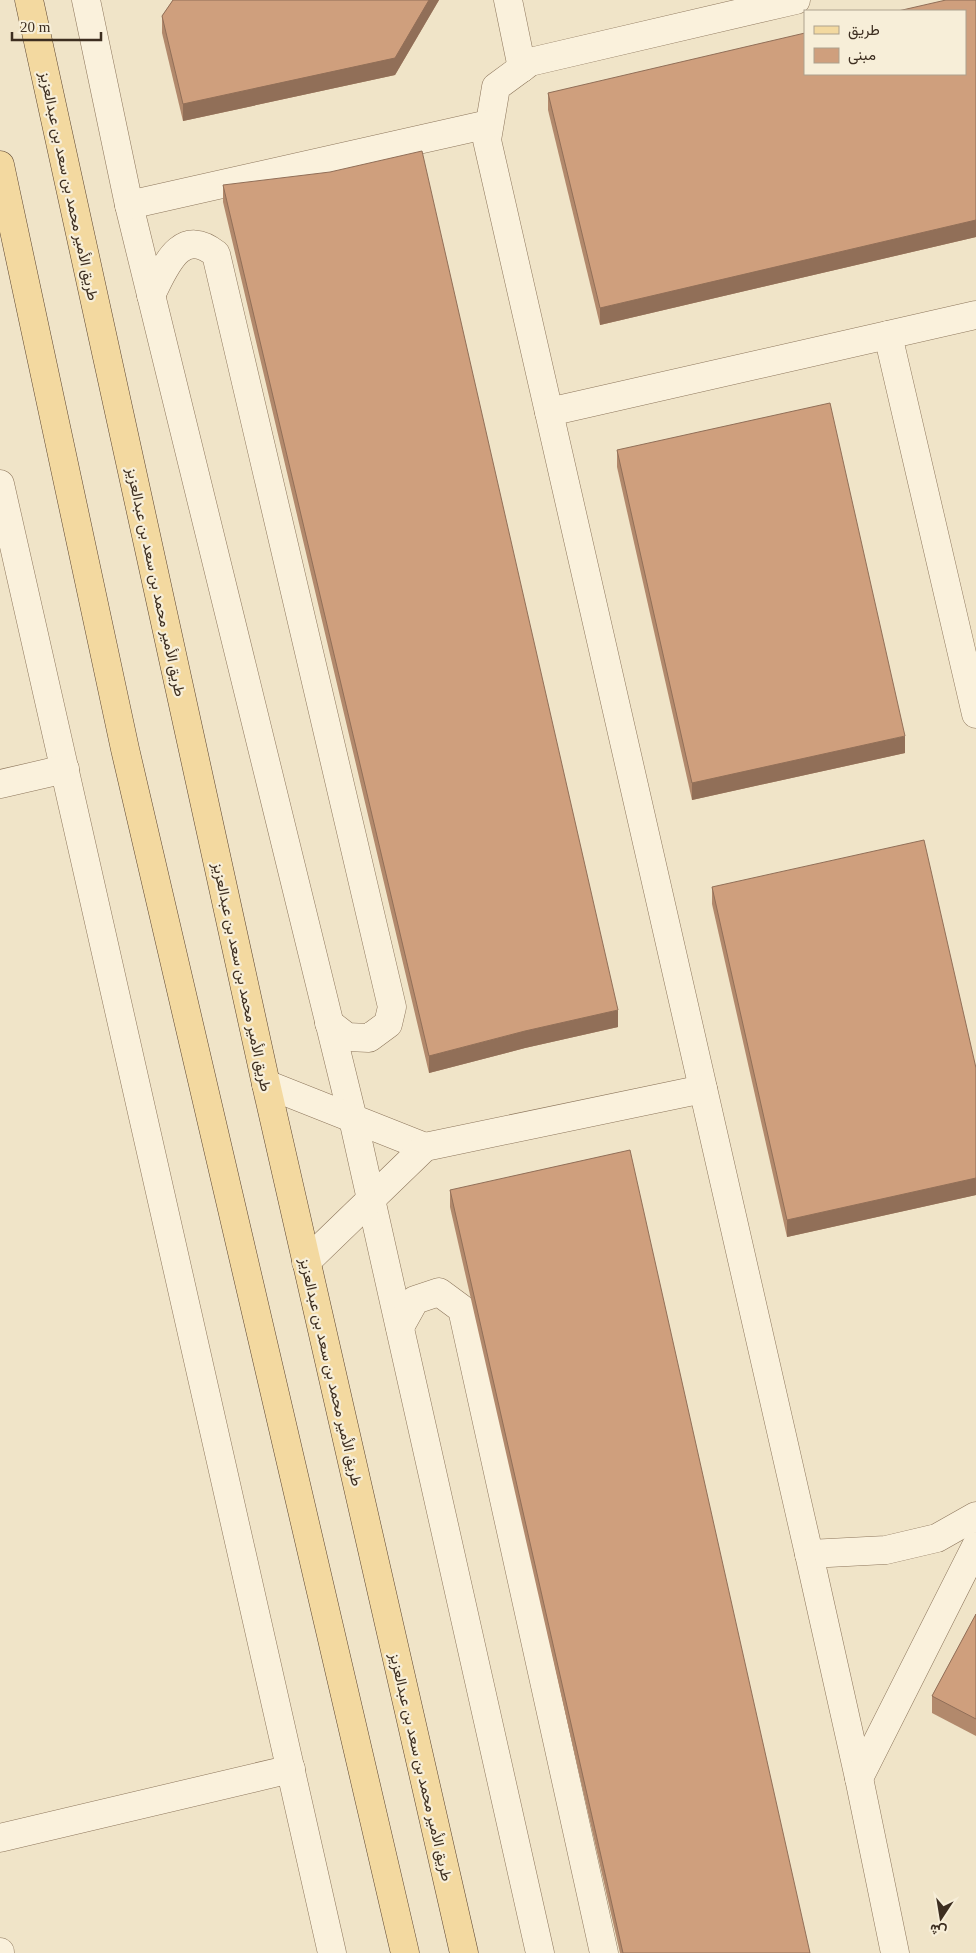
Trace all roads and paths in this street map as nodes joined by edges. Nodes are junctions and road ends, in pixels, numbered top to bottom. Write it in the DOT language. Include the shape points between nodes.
graph roads {
  1 [pos="29,0"];
  2 [pos="86,0"];
  3 [pos="508,0"];
  4 [pos="796,0"];
  5 [pos="522,68"];
  6 [pos="489,124"];
  7 [pos="0,165"];
  8 [pos="129,205"];
  9 [pos="151,294"];
  10 [pos="976,315"];
  11 [pos="888,335"];
  12 [pos="549,412"];
  13 [pos="0,484"];
  14 [pos="976,714"];
  15 [pos="65,769"];
  16 [pos="0,784"];
  17 [pos="330,1023"];
  18 [pos="266,1084"];
  19 [pos="703,1089"];
  20 [pos="352,1118"];
  21 [pos="425,1147"];
  22 [pos="370,1200"];
  23 [pos="306,1262"];
  24 [pos="400,1327"];
  25 [pos="976,1516"];
  26 [pos="976,1546"];
  27 [pos="809,1554"];
  28 [pos="291,1769"];
  29 [pos="859,1778"];
  30 [pos="0,1838"];
  31 [pos="332,1953"];
  32 [pos="405,1953"];
  33 [pos="464,1953"];
  34 [pos="540,1953"];
  35 [pos="604,1953"];
  36 [pos="895,1953"];
  1 -- 18 [label="main road, طريق الأمير محمد بن سعد بن عبدالعزيز"];
  2 -- 8 [label="street"];
  3 -- 5 [label="street"];
  4 -- 5 [label="street" via="530,62"];
  5 -- 6 [label="street" via="496,87"];
  6 -- 8 [label="street"];
  6 -- 12 [label="street" via="487,140"];
  7 -- 32 [label="main road" via="125,749"];
  8 -- 9 [label="street"];
  9 -- 17 [label="street"];
  9 -- 17 [label="street" via="171,256 187,245 207,246 216,254 392,1007 388,1024 369,1038 347,1037"];
  10 -- 11 [label="street"];
  11 -- 12 [label="street"];
  11 -- 14 [label="street"];
  12 -- 19 [label="street"];
  13 -- 15 [label="street"];
  15 -- 16 [label="street"];
  15 -- 28 [label="street"];
  17 -- 20 [label="street"];
  18 -- 20 [label="street"];
  18 -- 23 [label="main road, طريق الأمير محمد بن سعد بن عبدالعزيز"];
  19 -- 21 [label="street"];
  19 -- 27 [label="street"];
  20 -- 21 [label="street"];
  20 -- 22 [label="street"];
  21 -- 22 [label="street"];
  22 -- 23 [label="street"];
  22 -- 24 [label="street"];
  23 -- 33 [label="main road, طريق الأمير محمد بن سعد بن عبدالعزيز"];
  24 -- 34 [label="street"];
  24 -- 35 [label="street" via="415,1300 439,1292 462,1309"];
  25 -- 27 [label="street" via="937,1538 886,1550"];
  26 -- 29 [label="street"];
  27 -- 29 [label="street"];
  28 -- 30 [label="street"];
  28 -- 31 [label="street"];
  29 -- 36 [label="street"];
}
